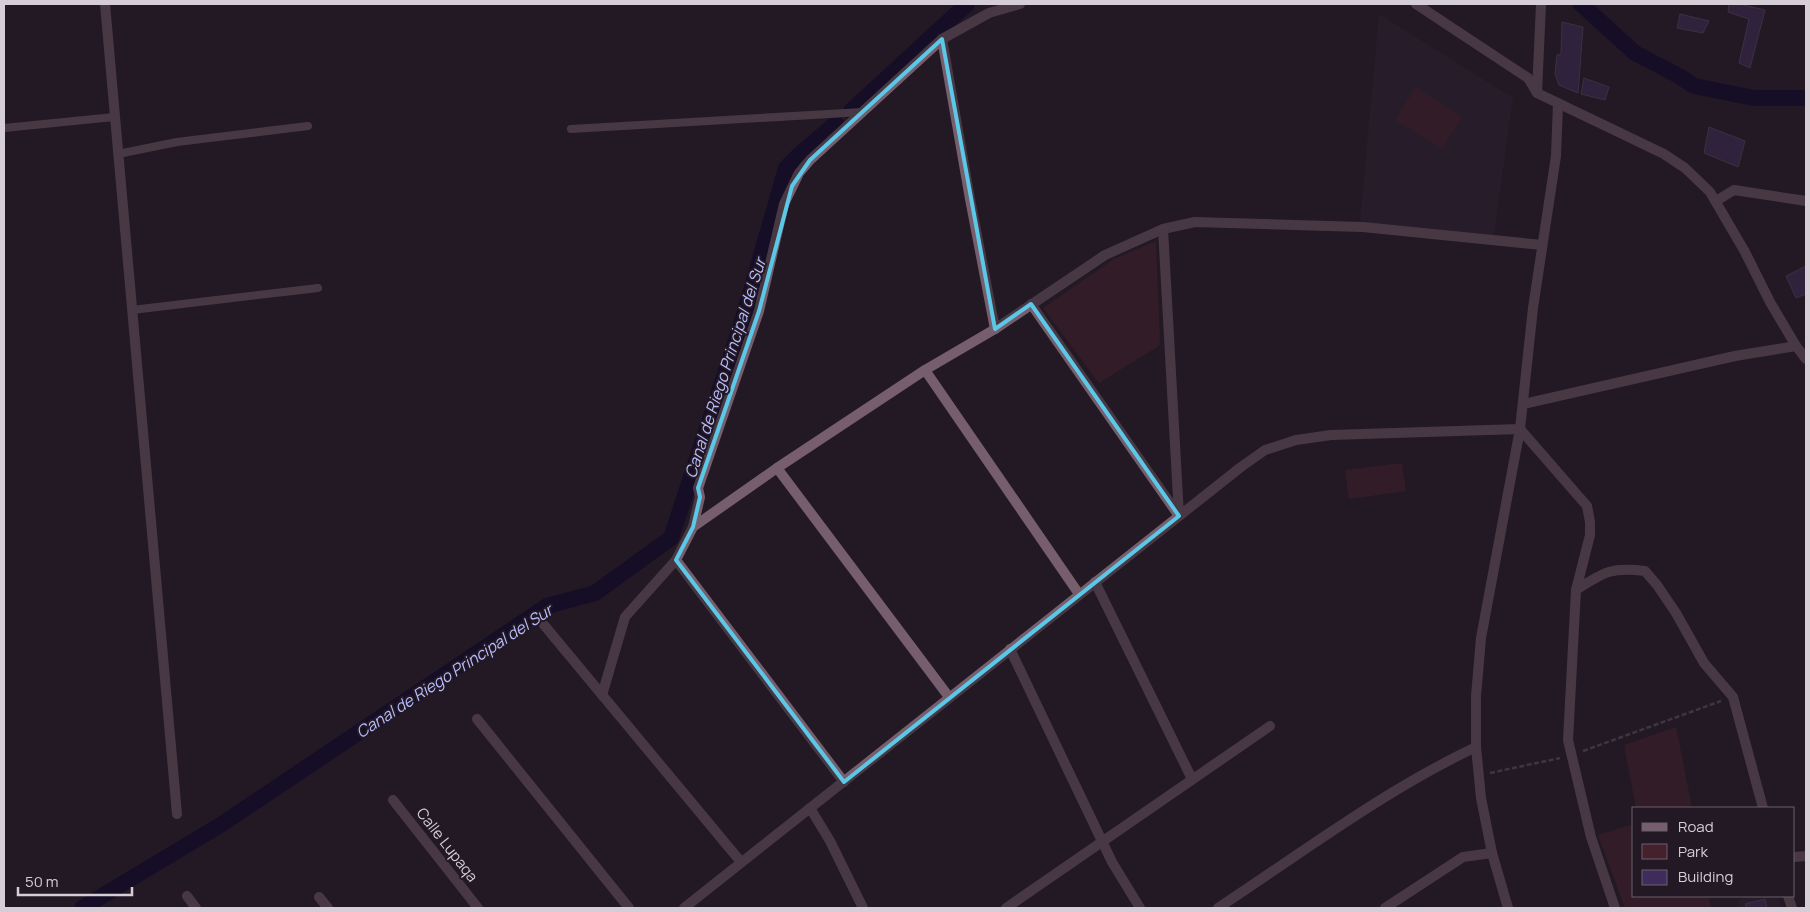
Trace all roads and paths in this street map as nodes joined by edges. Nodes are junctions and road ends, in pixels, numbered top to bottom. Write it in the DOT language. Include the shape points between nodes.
graph roads {
  1 [pos="105,4"];
  2 [pos="1020,4"];
  3 [pos="1416,4"];
  4 [pos="1542,4"];
  5 [pos="942,39"];
  6 [pos="1538,93"];
  7 [pos="1558,103"];
  8 [pos="862,112"];
  9 [pos="114,117"];
  10 [pos="308,126"];
  11 [pos="4,128"];
  12 [pos="571,129"];
  13 [pos="118,154"];
  14 [pos="1716,201"];
  15 [pos="1806,201"];
  16 [pos="1164,229"];
  17 [pos="1542,245"];
  18 [pos="318,288"];
  19 [pos="1031,304"];
  20 [pos="132,310"];
  21 [pos="995,329"];
  22 [pos="1796,346"];
  23 [pos="1806,359"];
  24 [pos="925,370"];
  25 [pos="1523,404"];
  26 [pos="1520,429"];
  27 [pos="777,468"];
  28 [pos="1179,516"];
  29 [pos="693,527"];
  30 [pos="676,560"];
  31 [pos="1095,582"];
  32 [pos="1576,590"];
  33 [pos="1079,594"];
  34 [pos="544,625"];
  35 [pos="1010,649"];
  36 [pos="602,695"];
  37 [pos="949,697"];
  38 [pos="1733,697"];
  39 [pos="477,719"];
  40 [pos="1270,726"];
  41 [pos="1476,747"];
  42 [pos="1571,755"];
  43 [pos="1479,775"];
  44 [pos="1192,779"];
  45 [pos="844,782"];
  46 [pos="393,800"];
  47 [pos="1763,807"];
  48 [pos="810,808"];
  49 [pos="178,814"];
  50 [pos="1102,842"];
  51 [pos="1492,853"];
  52 [pos="742,862"];
  53 [pos="187,896"];
  54 [pos="319,896"];
  55 [pos="196,908"];
  56 [pos="328,908"];
  57 [pos="478,908"];
  58 [pos="629,908"];
  59 [pos="684,908"];
  60 [pos="863,908"];
  61 [pos="1006,908"];
  62 [pos="1140,908"];
  63 [pos="1218,908"];
  64 [pos="1385,908"];
  65 [pos="1508,908"];
  66 [pos="1615,908"];
  1 -- 9 [label="street"];
  2 -- 5 [label="street" via="989,13"];
  3 -- 6 [label="street" via="1528,78"];
  4 -- 6 [label="street"];
  5 -- 8 [label="street"];
  5 -- 21 [label="street"];
  6 -- 7 [label="street"];
  7 -- 14 [label="street" via="1664,154 1685,168"];
  7 -- 17 [label="street" via="1556,156"];
  8 -- 12 [label="lane"];
  8 -- 29 [label="street" via="810,160 799,173 784,204 759,311 698,488 700,497"];
  9 -- 11 [label="lane"];
  9 -- 13 [label="street"];
  10 -- 13 [label="lane" via="177,142"];
  13 -- 20 [label="street"];
  14 -- 15 [label="street" via="1734,190"];
  14 -- 22 [label="street"];
  16 -- 17 [label="street" via="1195,222 1363,227"];
  16 -- 19 [label="street" via="1105,256"];
  16 -- 28 [label="street"];
  17 -- 25 [label="street"];
  18 -- 20 [label="lane"];
  19 -- 21 [label="street"];
  19 -- 28 [label="street"];
  20 -- 49 [label="street"];
  21 -- 24 [label="street"];
  22 -- 23 [label="street"];
  22 -- 25 [label="street" via="1735,356"];
  24 -- 27 [label="street"];
  24 -- 33 [label="street"];
  25 -- 26 [label="street"];
  26 -- 28 [label="street" via="1331,435 1296,440 1266,450"];
  26 -- 32 [label="street" via="1586,506 1590,535"];
  26 -- 41 [label="street" via="1480,638"];
  27 -- 29 [label="street"];
  27 -- 37 [label="street"];
  28 -- 31 [label="street"];
  29 -- 30 [label="street"];
  30 -- 36 [label="street" via="625,617"];
  30 -- 45 [label="street"];
  31 -- 33 [label="street"];
  31 -- 44 [label="street"];
  32 -- 38 [label="street" via="1610,570 1645,571 1676,613 1704,663"];
  32 -- 42 [label="street" via="1568,740"];
  33 -- 35 [label="street"];
  34 -- 36 [label="street"];
  35 -- 37 [label="street"];
  35 -- 50 [label="street"];
  36 -- 52 [label="street"];
  37 -- 45 [label="street"];
  38 -- 42 [label="path"];
  38 -- 47 [label="street"];
  39 -- 58 [label="street"];
  40 -- 44 [label="street"];
  41 -- 43 [label="street"];
  41 -- 63 [label="street" via="1400,787"];
  42 -- 43 [label="path"];
  42 -- 66 [label="street" via="1591,837"];
  43 -- 51 [label="street"];
  44 -- 50 [label="street"];
  45 -- 48 [label="street"];
  46 -- 57 [label="street, Calle Lupaqa"];
  48 -- 52 [label="street"];
  48 -- 60 [label="street"];
  50 -- 61 [label="street"];
  50 -- 62 [label="street"];
  51 -- 64 [label="street" via="1463,857"];
  51 -- 65 [label="street"];
  52 -- 59 [label="street"];
  53 -- 55 [label="street"];
  54 -- 56 [label="street"];
}
